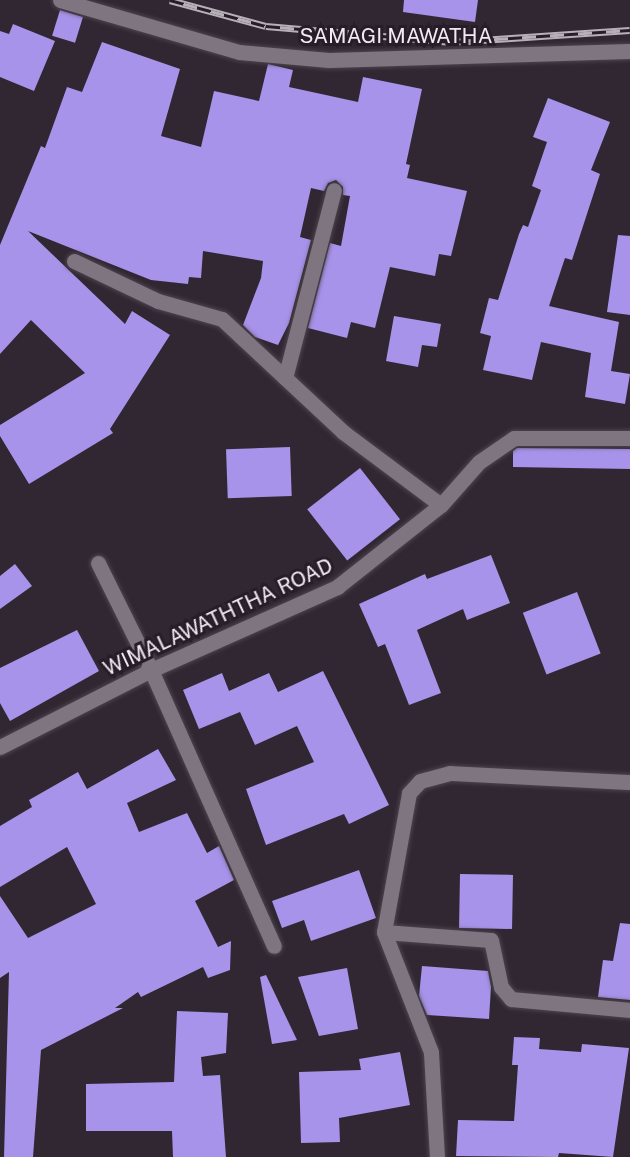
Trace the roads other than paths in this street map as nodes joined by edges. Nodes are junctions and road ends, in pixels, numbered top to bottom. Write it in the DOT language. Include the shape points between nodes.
graph roads {
  1 [pos="60,0"];
  2 [pos="630,51"];
  3 [pos="334,190"];
  4 [pos="74,261"];
  5 [pos="285,378"];
  6 [pos="630,438"];
  7 [pos="441,505"];
  8 [pos="98,563"];
  9 [pos="152,670"];
  10 [pos="0,747"];
  11 [pos="630,782"];
  12 [pos="384,932"];
  13 [pos="274,946"];
  14 [pos="630,1010"];
  15 [pos="437,1157"];
  1 -- 2 [label="street, SAMAGI MAWATHA" via="239,52 318,59 594,55"];
  3 -- 5 [label="street"];
  4 -- 5 [label="street" via="158,301 222,319"];
  5 -- 7 [label="street" via="343,432"];
  6 -- 7 [label="street, WIMALAWATHTHA ROAD" via="514,438 479,462"];
  7 -- 9 [label="street, WIMALAWATHTHA ROAD" via="337,587"];
  8 -- 9 [label="street"];
  9 -- 10 [label="street, WIMALAWATHTHA ROAD"];
  9 -- 13 [label="street"];
  11 -- 12 [label="street" via="450,773 420,781 409,793"];
  12 -- 14 [label="street" via="491,940 501,987 511,999"];
  12 -- 15 [label="street" via="431,1052"];
}
